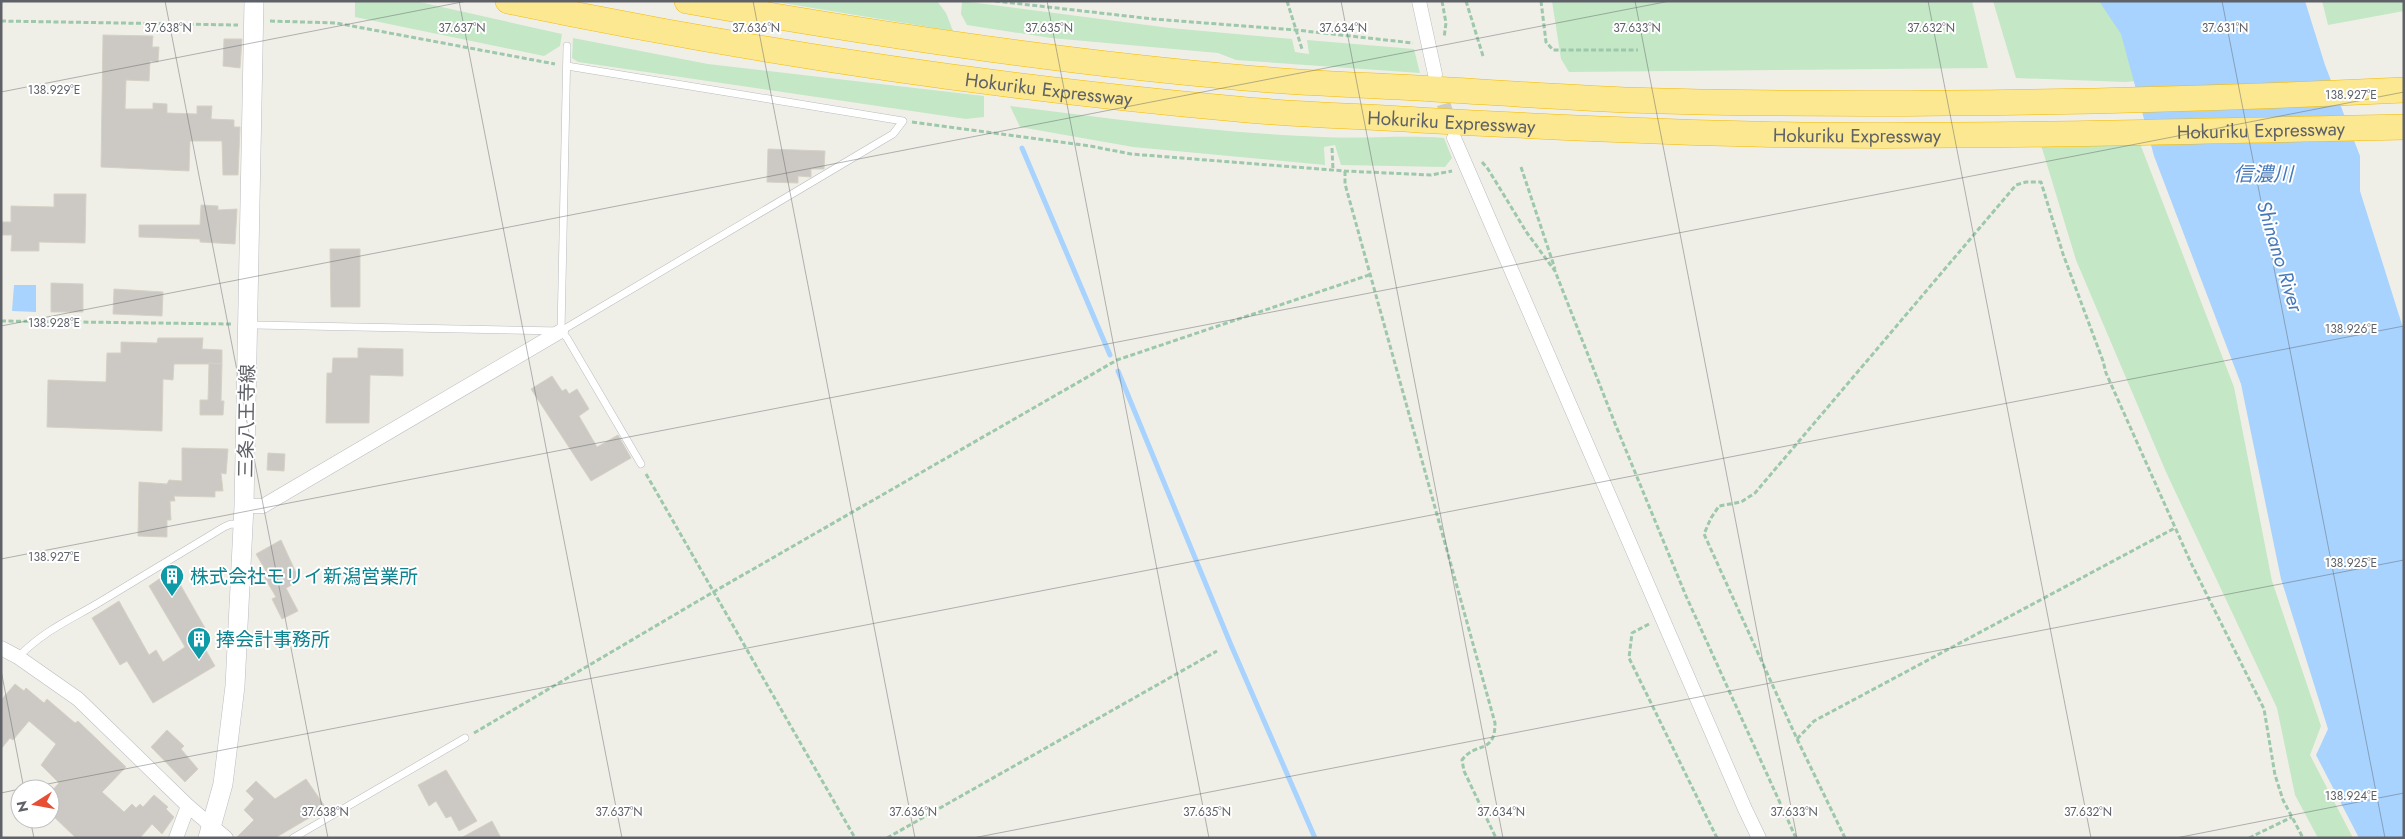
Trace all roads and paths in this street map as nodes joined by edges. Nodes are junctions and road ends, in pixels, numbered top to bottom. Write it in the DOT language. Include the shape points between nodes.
graph roads {
  1 [pos="254,1"];
  2 [pos="508,1"];
  3 [pos="687,1"];
  4 [pos="995,1"];
  5 [pos="1286,1"];
  6 [pos="1419,1"];
  7 [pos="1466,1"];
  8 [pos="1541,1"];
  9 [pos="1,21"];
  10 [pos="255,23"];
  11 [pos="1296,30"];
  12 [pos="1428,43"];
  13 [pos="566,46"];
  14 [pos="1302,49"];
  15 [pos="1638,50"];
  16 [pos="1483,56"];
  17 [pos="567,66"];
  18 [pos="1435,74"];
  19 [pos="2404,90"];
  20 [pos="902,121"];
  21 [pos="2404,127"];
  22 [pos="1332,148"];
  23 [pos="1460,151"];
  24 [pos="1521,167"];
  25 [pos="1333,170"];
  26 [pos="1344,171"];
  27 [pos="1555,271"];
  28 [pos="1369,275"];
  29 [pos="1,320"];
  30 [pos="248,325"];
  31 [pos="561,331"];
  32 [pos="641,464"];
  33 [pos="244,506"];
  34 [pos="243,525"];
  35 [pos="2175,528"];
  36 [pos="715,591"];
  37 [pos="1661,618"];
  38 [pos="1,648"];
  39 [pos="1217,651"];
  40 [pos="18,657"];
  41 [pos="465,738"];
  42 [pos="1797,739"];
  43 [pos="188,806"];
  44 [pos="2292,817"];
  45 [pos="216,834"];
  46 [pos="176,838"];
  47 [pos="293,838"];
  48 [pos="855,838"];
  49 [pos="887,838"];
  50 [pos="1496,838"];
  51 [pos="1717,838"];
  52 [pos="1760,838"];
  53 [pos="1796,838"];
  54 [pos="1845,838"];
  55 [pos="2248,838"];
  56 [pos="2303,838"];
  1 -- 10 [label="main road, 三条八王寺線"];
  2 -- 21 [label="highway, Hokuriku Expressway" via="859,64 1062,91 1241,110 1625,131 1802,135"];
  3 -- 19 [label="highway, Hokuriku Expressway" via="867,32 1059,58 1246,78 1512,94 1634,100 1990,103 2242,98"];
  4 -- 11 [label="path" via="1152,19"];
  5 -- 11 [label="path"];
  6 -- 12 [label="street"];
  7 -- 16 [label="path"];
  8 -- 15 [label="path" via="1546,42 1553,50"];
  9 -- 10 [label="path"];
  10 -- 17 [label="path" via="336,23"];
  10 -- 30 [label="main road, 三条八王寺線"];
  11 -- 12 [label="path"];
  11 -- 14 [label="path"];
  12 -- 18 [label="street"];
  13 -- 17 [label="lane"];
  17 -- 20 [label="lane"];
  17 -- 31 [label="lane"];
  20 -- 25 [label="path" via="1131,154"];
  20 -- 31 [label="lane" via="893,134"];
  22 -- 25 [label="path"];
  23 -- 26 [label="path" via="1450,172 1431,175"];
  23 -- 27 [label="path" via="1477,157 1488,169 1527,233"];
  23 -- 37 [label="street"];
  24 -- 27 [label="path"];
  25 -- 26 [label="path"];
  26 -- 28 [label="path"];
  27 -- 53 [label="path" via="1686,596"];
  28 -- 36 [label="path" via="1117,360"];
  28 -- 50 [label="path" via="1495,723 1495,736 1488,746 1468,752 1462,760 1464,771"];
  29 -- 30 [label="path"];
  30 -- 31 [label="lane"];
  30 -- 33 [label="main road, 三条八王寺線"];
  31 -- 32 [label="lane"];
  31 -- 33 [label="street" via="264,506"];
  32 -- 36 [label="path"];
  33 -- 34 [label="main road, 三条八王寺線"];
  34 -- 40 [label="lane" via="224,527 50,629"];
  34 -- 45 [label="main road, 三条八王寺線" via="235,686"];
  35 -- 42 [label="path" via="1814,721"];
  35 -- 42 [label="path" via="2106,373 2041,182 2016,185 1755,493 1741,502 1720,506 1704,534"];
  35 -- 44 [label="path" via="2264,709 2275,775"];
  36 -- 41 [label="path"];
  36 -- 48 [label="path"];
  37 -- 51 [label="path" via="1632,634 1629,658"];
  37 -- 52 [label="street"];
  38 -- 40 [label="street"];
  39 -- 49 [label="path"];
  40 -- 43 [label="street" via="78,698"];
  41 -- 47 [label="lane"];
  42 -- 54 [label="path"];
  43 -- 45 [label="street"];
  43 -- 46 [label="street"];
  44 -- 55 [label="path"];
  44 -- 56 [label="path"];
}
